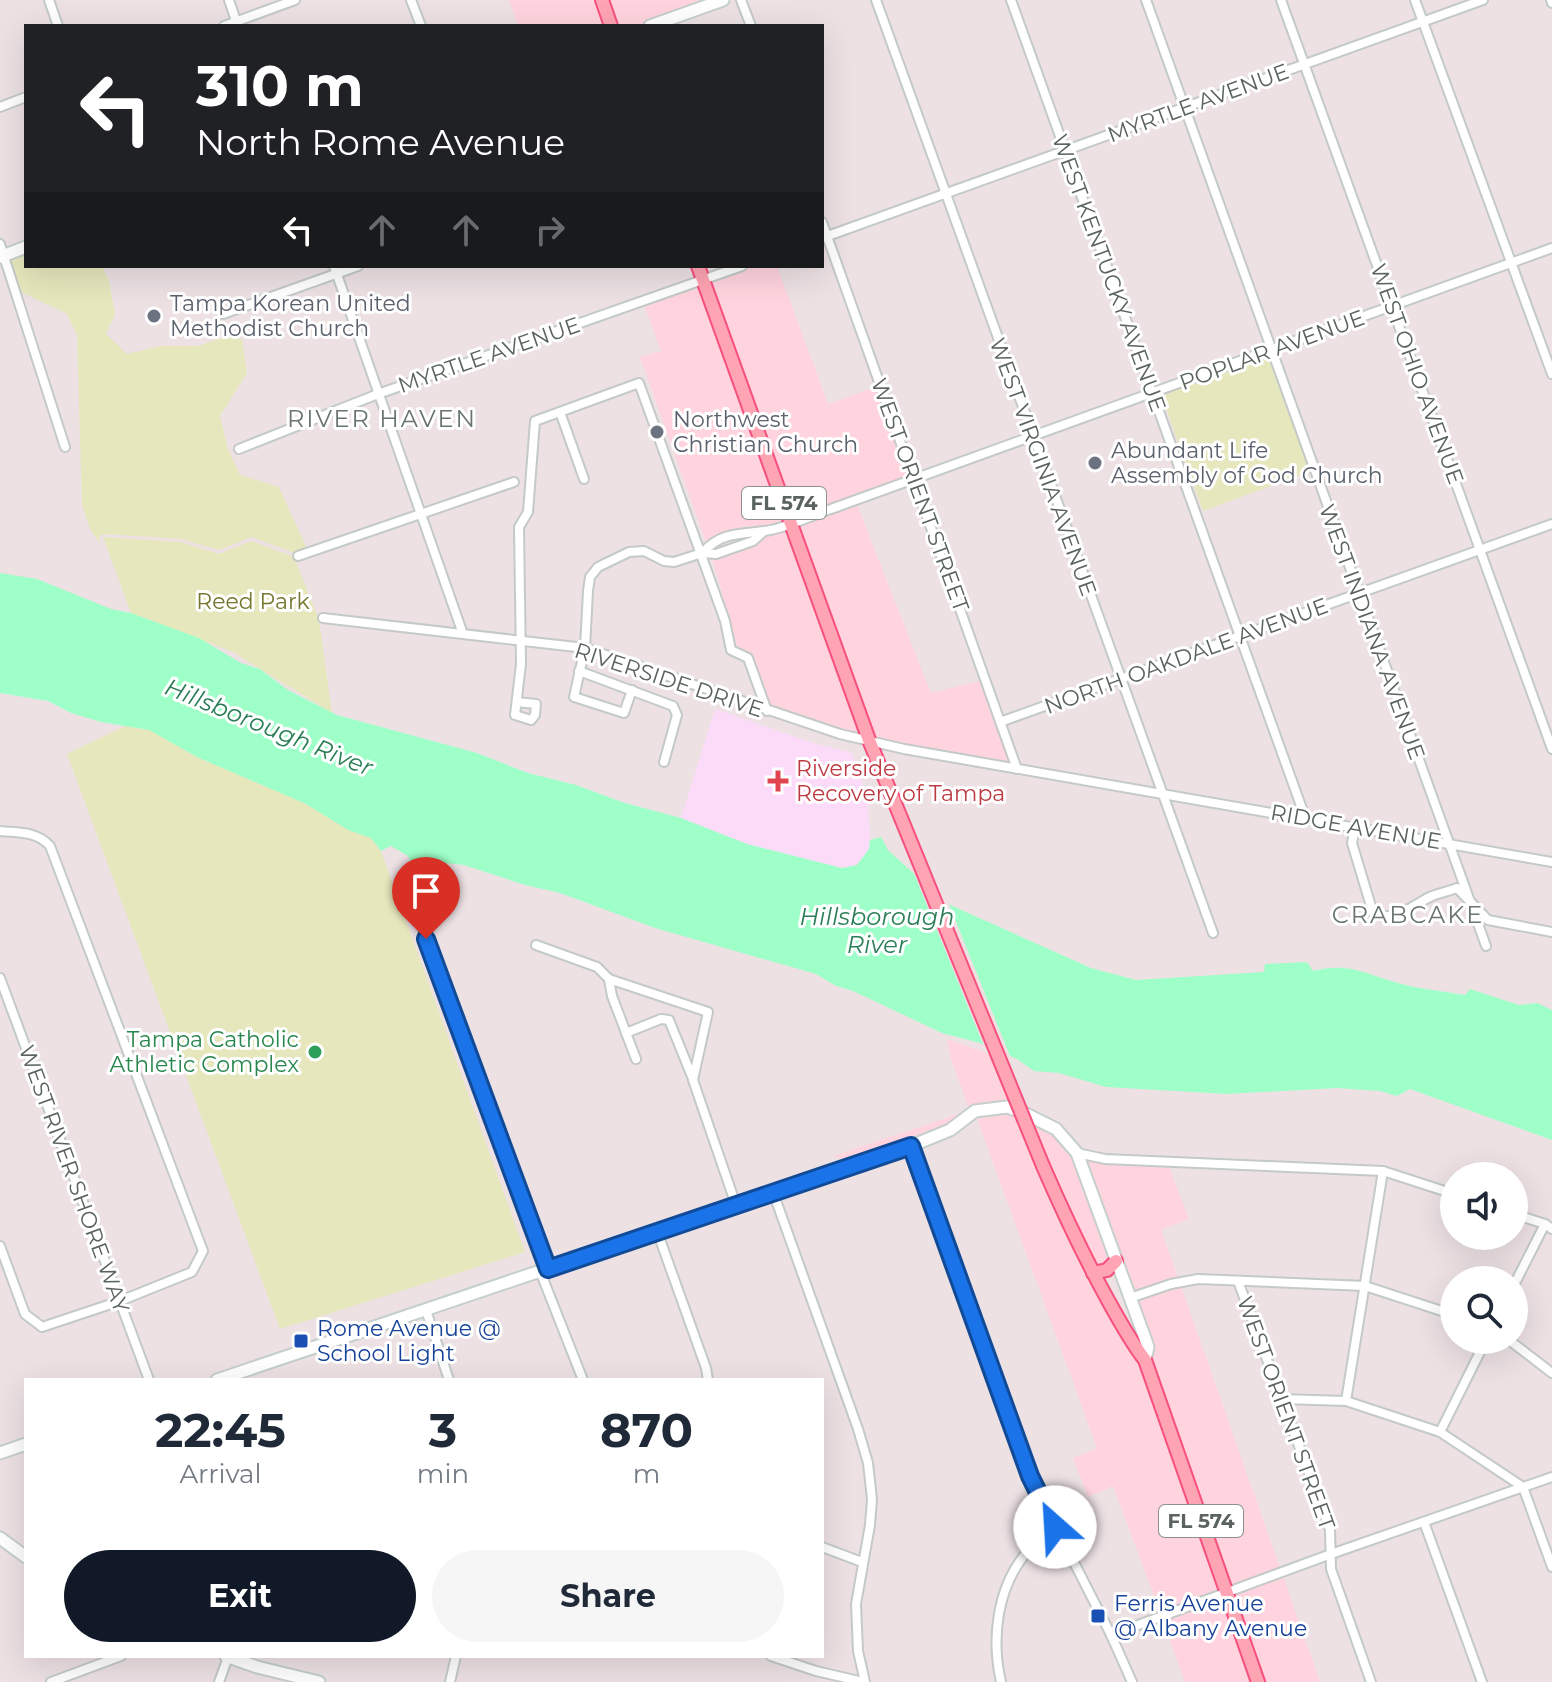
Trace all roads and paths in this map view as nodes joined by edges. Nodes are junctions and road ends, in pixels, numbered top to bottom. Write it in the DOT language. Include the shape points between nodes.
graph roads {
  1 [pos="49,0"];
  2 [pos="229,0"];
  3 [pos="295,0"];
  4 [pos="411,0"];
  5 [pos="602,0"];
  6 [pos="723,0"];
  7 [pos="741,0"];
  8 [pos="876,0"];
  9 [pos="1011,0"];
  10 [pos="1146,0"];
  11 [pos="1281,0"];
  12 [pos="1415,0"];
  13 [pos="1483,0"];
  14 [pos="236,21"];
  15 [pos="1423,22"];
  16 [pos="57,24"];
  17 [pos="229,24"];
  18 [pos="420,24"];
  19 [pos="610,24"];
  20 [pos="656,24"];
  21 [pos="750,24"];
  22 [pos="1305,64"];
  23 [pos="24,98"];
  24 [pos="0,107"];
  25 [pos="1185,107"];
  26 [pos="1065,150"];
  27 [pos="944,194"];
  28 [pos="825,237"];
  29 [pos="24,247"];
  30 [pos="1552,248"];
  31 [pos="1,252"];
  32 [pos="1512,263"];
  33 [pos="699,268"];
  34 [pos="736,268"];
  35 [pos="335,270"];
  36 [pos="703,280"];
  37 [pos="1392,307"];
  38 [pos="223,314"];
  39 [pos="1271,351"];
  40 [pos="1552,374"];
  41 [pos="1153,393"];
  42 [pos="378,394"];
  43 [pos="560,412"];
  44 [pos="1032,436"];
  45 [pos="65,447"];
  46 [pos="239,449"];
  47 [pos="584,479"];
  48 [pos="914,479"];
  49 [pos="514,482"];
  50 [pos="420,514"];
  51 [pos="791,523"];
  52 [pos="1552,524"];
  53 [pos="1480,549"];
  54 [pos="702,553"];
  55 [pos="298,556"];
  56 [pos="1358,593"];
  57 [pos="323,618"];
  58 [pos="463,634"];
  59 [pos="1240,636"];
  60 [pos="520,643"];
  61 [pos="585,648"];
  62 [pos="579,671"];
  63 [pos="1120,680"];
  64 [pos="632,690"];
  65 [pos="517,702"];
  66 [pos="767,711"];
  67 [pos="1000,722"];
  68 [pos="869,740"];
  69 [pos="1552,749"];
  70 [pos="664,762"];
  71 [pos="1017,769"];
  72 [pos="1161,792"];
  73 [pos="1305,817"];
  74 [pos="1355,827"];
  75 [pos="0,831"];
  76 [pos="1448,844"];
  77 [pos="1552,862"];
  78 [pos="405,881"];
  79 [pos="1470,901"];
  80 [pos="1552,932"];
  81 [pos="1213,933"];
  82 [pos="536,945"];
  83 [pos="1486,946"];
  84 [pos="0,978"];
  85 [pos="609,979"];
  86 [pos="626,1033"];
  87 [pos="636,1059"];
  88 [pos="693,1080"];
  89 [pos="911,1146"];
  90 [pos="1077,1153"];
  91 [pos="1383,1171"];
  92 [pos="1440,1189"];
  93 [pos="773,1192"];
  94 [pos="736,1205"];
  95 [pos="1528,1219"];
  96 [pos="1548,1227"];
  97 [pos="657,1231"];
  98 [pos="0,1246"];
  99 [pos="1116,1261"];
  100 [pos="1525,1266"];
  101 [pos="544,1270"];
  102 [pos="1093,1273"];
  103 [pos="1238,1281"];
  104 [pos="1365,1286"];
  105 [pos="1130,1298"];
  106 [pos="120,1301"];
  107 [pos="426,1310"];
  108 [pos="1440,1310"];
  109 [pos="1479,1354"];
  110 [pos="1527,1354"];
  111 [pos="1145,1360"];
  112 [pos="1552,1373"];
  113 [pos="148,1378"];
  114 [pos="223,1378"];
  115 [pos="448,1378"];
  116 [pos="582,1378"];
  117 [pos="708,1378"];
  118 [pos="1281,1399"];
  119 [pos="1346,1401"];
  120 [pos="1440,1432"];
  121 [pos="24,1445"];
  122 [pos="0,1453"];
  123 [pos="1552,1477"];
  124 [pos="1523,1487"];
  125 [pos="1424,1522"];
  126 [pos="1055,1527"];
  127 [pos="0,1538"];
  128 [pos="824,1548"];
  129 [pos="1331,1554"];
  130 [pos="24,1556"];
  131 [pos="862,1562"];
  132 [pos="1552,1567"];
  133 [pos="1226,1592"];
  134 [pos="1111,1635"];
  135 [pos="116,1658"];
  136 [pos="226,1658"];
  137 [pos="232,1658"];
  138 [pos="456,1658"];
  139 [pos="777,1658"];
  140 [pos="51,1682"];
  141 [pos="219,1682"];
  142 [pos="319,1682"];
  143 [pos="450,1682"];
  144 [pos="864,1682"];
  145 [pos="1001,1682"];
  146 [pos="1132,1682"];
  147 [pos="1258,1682"];
  148 [pos="1371,1682"];
  149 [pos="1482,1682"];
  1 -- 16 [label="street"];
  2 -- 14 [label="street"];
  3 -- 14 [label="street"];
  4 -- 18 [label="street"];
  5 -- 19 [label="main road"];
  6 -- 20 [label="street"];
  7 -- 21 [label="street"];
  8 -- 27 [label="street, WEST VIRGINIA AVENUE"];
  9 -- 26 [label="street, WEST KENTUCKY AVENUE"];
  10 -- 25 [label="street, WEST INDIANA AVENUE"];
  11 -- 22 [label="street, WEST OHIO AVENUE"];
  12 -- 15 [label="street"];
  13 -- 15 [label="street, MYRTLE AVENUE"];
  14 -- 17 [label="street"];
  15 -- 22 [label="street, MYRTLE AVENUE"];
  15 -- 32 [label="street"];
  22 -- 25 [label="street, MYRTLE AVENUE"];
  22 -- 37 [label="street, WEST OHIO AVENUE"];
  23 -- 24 [label="street"];
  25 -- 26 [label="street, MYRTLE AVENUE"];
  25 -- 39 [label="street, WEST INDIANA AVENUE"];
  26 -- 27 [label="street, MYRTLE AVENUE"];
  26 -- 41 [label="street, WEST KENTUCKY AVENUE"];
  27 -- 28 [label="street, MYRTLE AVENUE"];
  27 -- 44 [label="street, WEST VIRGINIA AVENUE"];
  28 -- 48 [label="street, WEST ORIENT STREET"];
  29 -- 31 [label="street"];
  30 -- 32 [label="street, POPLAR AVENUE"];
  31 -- 45 [label="street"];
  32 -- 37 [label="street, POPLAR AVENUE"];
  32 -- 40 [label="street"];
  33 -- 36 [label="main road, FL 574"];
  34 -- 36 [label="street, MYRTLE AVENUE"];
  35 -- 38 [label="street"];
  35 -- 42 [label="street"];
  36 -- 42 [label="street, MYRTLE AVENUE"];
  36 -- 51 [label="main road, FL 574"];
  37 -- 39 [label="street, POPLAR AVENUE"];
  37 -- 53 [label="street, WEST OHIO AVENUE"];
  39 -- 41 [label="street, POPLAR AVENUE"];
  39 -- 56 [label="street, WEST INDIANA AVENUE"];
  41 -- 44 [label="street, POPLAR AVENUE"];
  41 -- 59 [label="street, WEST KENTUCKY AVENUE"];
  42 -- 46 [label="street, MYRTLE AVENUE"];
  42 -- 50 [label="street"];
  43 -- 47 [label="street"];
  43 -- 54 [label="street" via="639,383"];
  43 -- 60 [label="street" via="535,421 528,512 519,527"];
  44 -- 48 [label="street, POPLAR AVENUE"];
  44 -- 63 [label="street, WEST VIRGINIA AVENUE"];
  48 -- 51 [label="street, POPLAR AVENUE"];
  48 -- 67 [label="street, WEST ORIENT STREET"];
  49 -- 50 [label="street"];
  50 -- 55 [label="street"];
  50 -- 58 [label="street"];
  51 -- 54 [label="street, POPLAR AVENUE" via="716,554"];
  51 -- 68 [label="main road, FL 574"];
  52 -- 53 [label="street, NORTH OAKDALE AVENUE"];
  53 -- 56 [label="street, NORTH OAKDALE AVENUE"];
  53 -- 69 [label="street, WEST OHIO AVENUE"];
  54 -- 61 [label="street, POPLAR AVENUE" via="674,562 644,551 629,552 598,567 590,577"];
  54 -- 66 [label="street" via="731,650 748,658"];
  56 -- 59 [label="street, NORTH OAKDALE AVENUE"];
  56 -- 76 [label="street, WEST INDIANA AVENUE"];
  57 -- 58 [label="street, RIVERSIDE DRIVE"];
  58 -- 60 [label="street, RIVERSIDE DRIVE"];
  59 -- 63 [label="street, NORTH OAKDALE AVENUE"];
  59 -- 73 [label="street, WEST KENTUCKY AVENUE"];
  60 -- 61 [label="street, RIVERSIDE DRIVE"];
  60 -- 65 [label="street"];
  61 -- 62 [label="street, POPLAR AVENUE"];
  61 -- 66 [label="street, RIVERSIDE DRIVE"];
  62 -- 64 [label="street"];
  62 -- 64 [label="street" via="574,697 624,713"];
  63 -- 67 [label="street, NORTH OAKDALE AVENUE"];
  63 -- 72 [label="street, WEST VIRGINIA AVENUE"];
  64 -- 70 [label="street" via="673,706 677,715"];
  66 -- 68 [label="street, RIVERSIDE DRIVE"];
  67 -- 71 [label="street, WEST ORIENT STREET"];
  68 -- 71 [label="street, RIVERSIDE DRIVE"];
  68 -- 102 [label="main road, FL 574, bridge" via="1043,1166"];
  71 -- 72 [label="street, RIDGE AVENUE"];
  72 -- 73 [label="street, RIDGE AVENUE"];
  72 -- 81 [label="street, WEST VIRGINIA AVENUE"];
  73 -- 74 [label="street, RIDGE AVENUE"];
  74 -- 76 [label="street, RIDGE AVENUE"];
  74 -- 79 [label="street" via="1352,843 1373,913 1402,914 1457,888"];
  75 -- 106 [label="street" via="33,834 50,846 203,1251 192,1272"];
  76 -- 77 [label="street, RIDGE AVENUE"];
  76 -- 79 [label="street, WEST INDIANA AVENUE"];
  78 -- 101 [label="street"];
  79 -- 80 [label="street" via="1488,920"];
  79 -- 83 [label="street, WEST INDIANA AVENUE"];
  82 -- 85 [label="street" via="597,967"];
  84 -- 106 [label="street, WEST RIVER SHORE WAY"];
  85 -- 86 [label="street"];
  85 -- 88 [label="street" via="708,1012"];
  86 -- 87 [label="street"];
  86 -- 88 [label="street" via="669,1020"];
  88 -- 94 [label="street"];
  89 -- 90 [label="street" via="950,1130 975,1111 1007,1107 1056,1129"];
  89 -- 93 [label="street"];
  89 -- 126 [label="street" via="1030,1476"];
  90 -- 91 [label="street" via="1105,1159"];
  90 -- 99 [label="street"];
  91 -- 92 [label="street"];
  91 -- 104 [label="street"];
  93 -- 94 [label="street"];
  93 -- 131 [label="street" via="864,1447 872,1513"];
  94 -- 97 [label="street"];
  95 -- 96 [label="street"];
  96 -- 100 [label="street"];
  97 -- 101 [label="street"];
  97 -- 117 [label="street"];
  98 -- 106 [label="street" via="25,1314 42,1327"];
  99 -- 102 [label="main road"];
  99 -- 105 [label="street"];
  101 -- 107 [label="street"];
  101 -- 116 [label="street"];
  102 -- 111 [label="main road, FL 574"];
  103 -- 104 [label="street"];
  103 -- 105 [label="street" via="1198,1279"];
  103 -- 118 [label="street, WEST ORIENT STREET"];
  104 -- 108 [label="street"];
  104 -- 119 [label="street"];
  105 -- 111 [label="street" via="1148,1347"];
  106 -- 113 [label="street, WEST RIVER SHORE WAY"];
  107 -- 114 [label="street"];
  107 -- 115 [label="street"];
  109 -- 120 [label="street"];
  110 -- 112 [label="street"];
  111 -- 133 [label="main road, FL 574"];
  118 -- 119 [label="street"];
  118 -- 129 [label="street, WEST ORIENT STREET" via="1330,1530"];
  119 -- 120 [label="street"];
  120 -- 124 [label="street"];
  121 -- 122 [label="street"];
  123 -- 124 [label="street"];
  124 -- 125 [label="street"];
  124 -- 132 [label="street"];
  125 -- 129 [label="street"];
  125 -- 149 [label="street"];
  126 -- 134 [label="street"];
  126 -- 145 [label="street" via="1008,1580 1000,1605 996,1658"];
  127 -- 130 [label="street"];
  128 -- 131 [label="street"];
  129 -- 133 [label="street"];
  129 -- 148 [label="street, WEST ORIENT STREET" via="1331,1569"];
  131 -- 144 [label="street" via="856,1619"];
  133 -- 134 [label="street"];
  133 -- 147 [label="main road, FL 574"];
  134 -- 146 [label="street"];
  135 -- 140 [label="street"];
  136 -- 141 [label="street"];
  137 -- 142 [label="street"];
  138 -- 143 [label="street"];
  139 -- 144 [label="street"];
}
